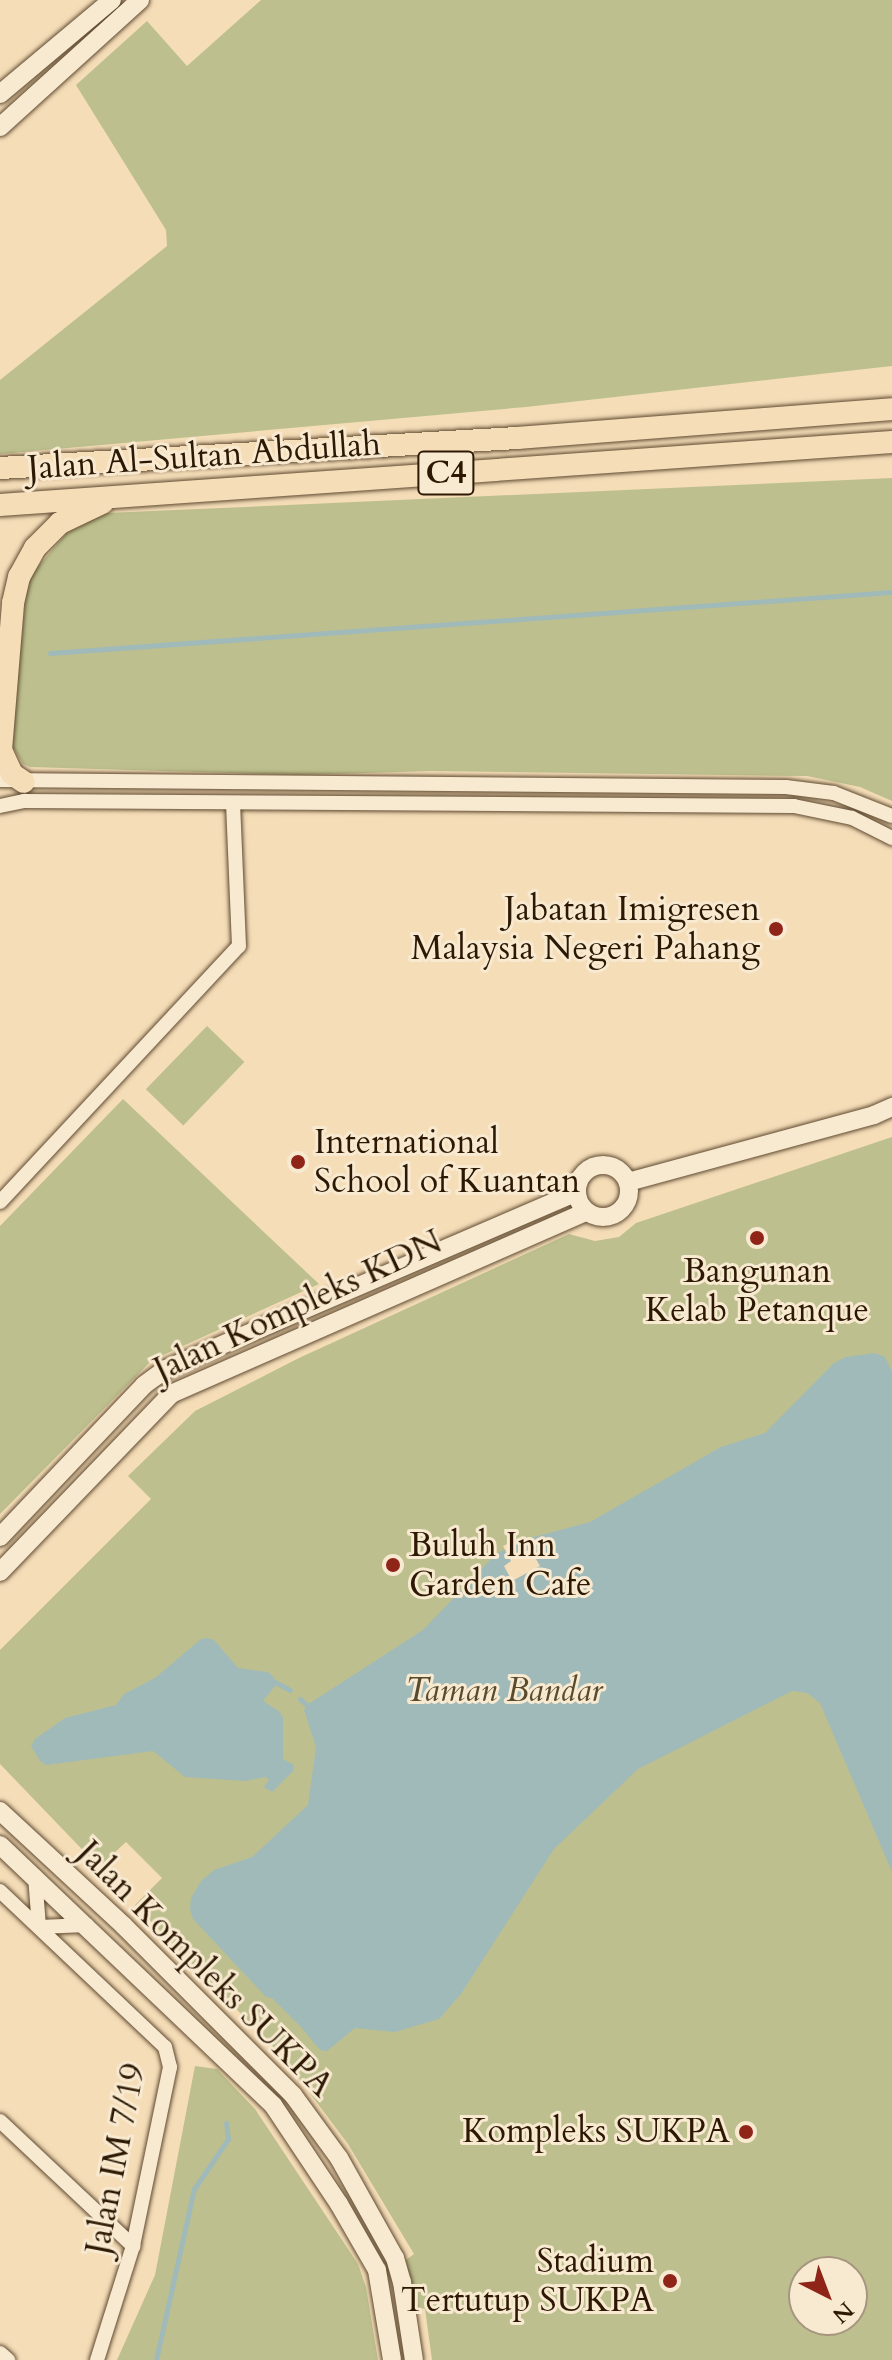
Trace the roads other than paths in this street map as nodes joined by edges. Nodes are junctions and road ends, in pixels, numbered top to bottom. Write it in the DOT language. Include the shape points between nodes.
graph roads {
  1 [pos="112,0"];
  2 [pos="140,0"];
  3 [pos="0,94"];
  4 [pos="0,127"];
  5 [pos="892,409"];
  6 [pos="892,442"];
  7 [pos="0,468"];
  8 [pos="130,495"];
  9 [pos="0,505"];
  10 [pos="0,748"];
  11 [pos="0,762"];
  12 [pos="0,780"];
  13 [pos="24,782"];
  14 [pos="257,785"];
  15 [pos="589,785"];
  16 [pos="233,803"];
  17 [pos="257,803"];
  18 [pos="0,806"];
  19 [pos="589,806"];
  20 [pos="892,816"];
  21 [pos="892,838"];
  22 [pos="892,1107"];
  23 [pos="628,1182"];
  24 [pos="577,1192"];
  25 [pos="0,1202"];
  26 [pos="587,1211"];
  27 [pos="157,1374"];
  28 [pos="171,1394"];
  29 [pos="0,1537"];
  30 [pos="0,1572"];
  31 [pos="0,1811"];
  32 [pos="0,1845"];
  33 [pos="35,1876"];
  34 [pos="0,1891"];
  35 [pos="88,1925"];
  36 [pos="39,1927"];
  37 [pos="0,2121"];
  38 [pos="133,2246"];
  39 [pos="0,2353"];
  40 [pos="8,2360"];
  41 [pos="97,2360"];
  42 [pos="392,2360"];
  43 [pos="414,2360"];
  1 -- 3 [label="street"];
  2 -- 4 [label="street"];
  5 -- 7 [label="main road, Jalan Al-Sultan Abdullah / C4" via="532,437"];
  6 -- 8 [label="main road, Jalan Al-Sultan Abdullah / C4"];
  8 -- 9 [label="main road, Jalan Al-Sultan Abdullah / C4"];
  8 -- 10 [label="main road" via="60,523 35,548 19,577"];
  10 -- 11 [label="main road"];
  10 -- 13 [label="main road" via="12,774"];
  12 -- 13 [label="street"];
  13 -- 14 [label="street"];
  14 -- 15 [label="street"];
  14 -- 17 [label="street"];
  15 -- 19 [label="street"];
  15 -- 20 [label="street" via="806,788 856,800"];
  16 -- 17 [label="street"];
  16 -- 18 [label="street" via="24,801"];
  16 -- 25 [label="street" via="239,946"];
  17 -- 19 [label="street"];
  19 -- 21 [label="street" via="794,806 852,818"];
  22 -- 23 [label="street"];
  23 -- 24 [label="street" via="613,1167 599,1165 581,1178"];
  23 -- 26 [label="street" via="629,1197 621,1210 601,1217"];
  24 -- 26 [label="street"];
  24 -- 27 [label="street, Jalan Kompleks KDN"];
  26 -- 28 [label="street, Jalan Kompleks KDN"];
  27 -- 28 [label="street"];
  27 -- 29 [label="street, Jalan Kompleks KDN"];
  28 -- 30 [label="street, Jalan Kompleks KDN"];
  31 -- 43 [label="street, Jalan Kompleks SUKPA" via="293,2095 339,2158 395,2258"];
  32 -- 33 [label="street, Jalan Kompleks SUKPA"];
  33 -- 35 [label="street, Jalan Kompleks SUKPA"];
  33 -- 36 [label="street"];
  34 -- 36 [label="street, Jalan IM 7/19"];
  35 -- 36 [label="street"];
  35 -- 42 [label="street, Jalan Kompleks SUKPA" via="273,2105 377,2270"];
  36 -- 38 [label="street, Jalan IM 7/19" via="165,2047 170,2067"];
  37 -- 38 [label="street"];
  38 -- 41 [label="street, Jalan IM 7/19"];
  39 -- 40 [label="street"];
}
